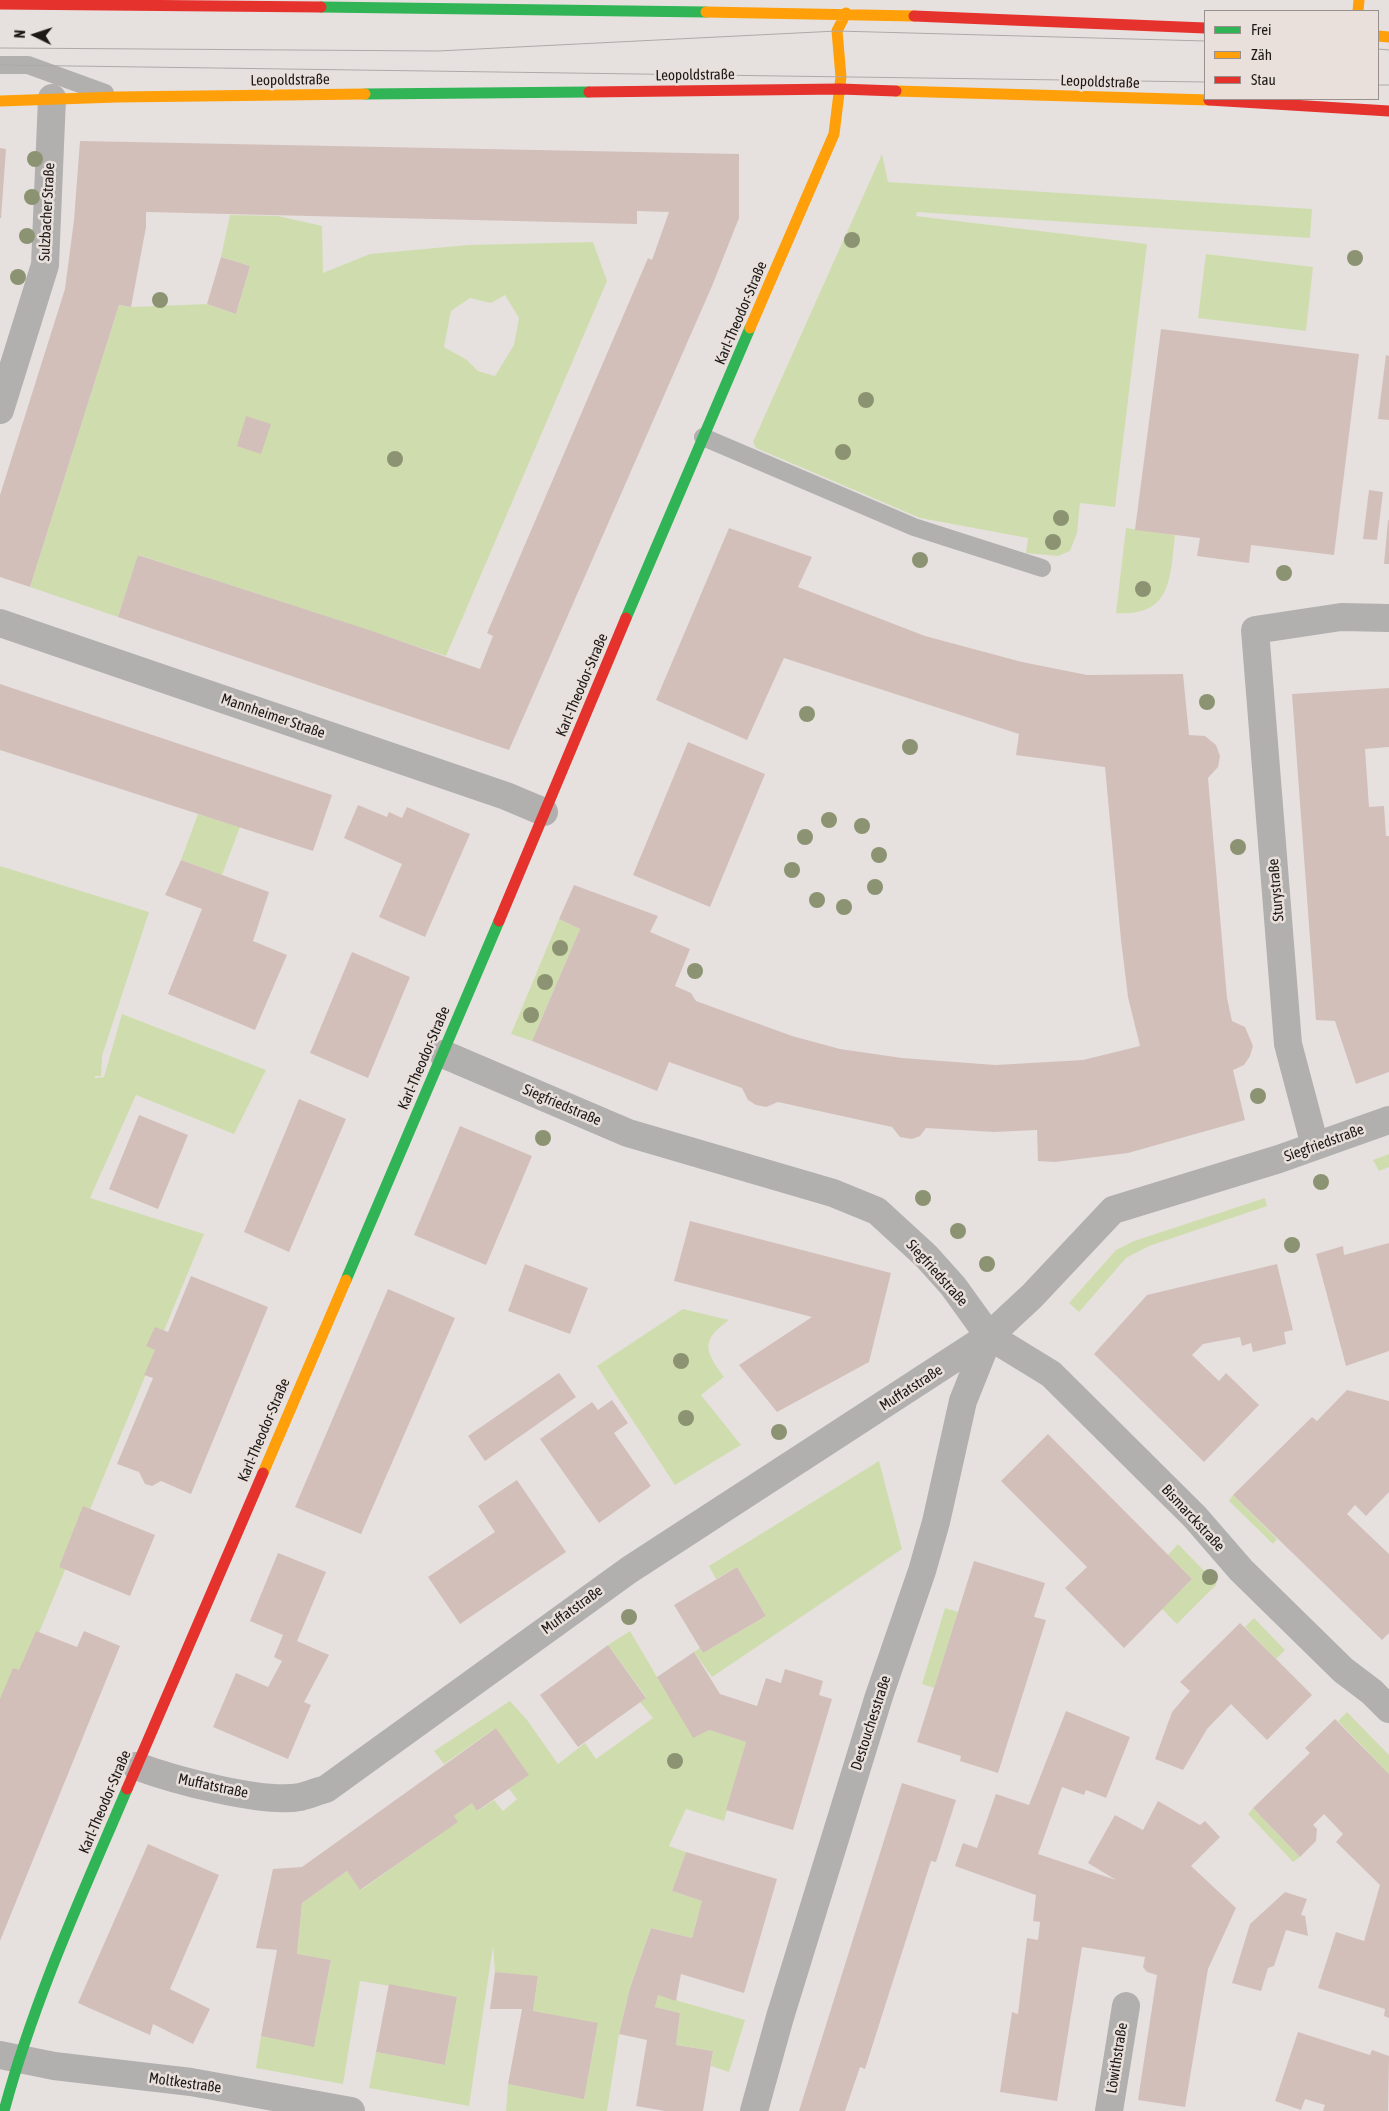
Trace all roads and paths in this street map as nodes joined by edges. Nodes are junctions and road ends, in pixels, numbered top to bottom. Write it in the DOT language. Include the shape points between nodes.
graph roads {
  1 [pos="0,4"];
  2 [pos="846,13"];
  3 [pos="1204,28"];
  4 [pos="0,65"];
  5 [pos="840,89"];
  6 [pos="117,97"];
  7 [pos="52,98"];
  8 [pos="0,101"];
  9 [pos="1382,106"];
  10 [pos="0,410"];
  11 [pos="703,438"];
  12 [pos="1042,568"];
  13 [pos="1389,618"];
  14 [pos="0,623"];
  15 [pos="544,812"];
  16 [pos="443,1054"];
  17 [pos="1389,1120"];
  18 [pos="1315,1146"];
  19 [pos="989,1336"];
  20 [pos="1389,1709"];
  21 [pos="136,1766"];
  22 [pos="1126,2006"];
  23 [pos="9,2057"];
  24 [pos="345,2110"];
  25 [pos="4,2111"];
  26 [pos="754,2111"];
  27 [pos="1109,2111"];
  1 -- 2 [label="main road"];
  2 -- 3 [label="main road"];
  2 -- 5 [label="main road, Karl-Theodor-Straße" via="837,31"];
  4 -- 6 [label="lane" via="28,65"];
  5 -- 6 [label="main road, Leopoldstraße"];
  5 -- 9 [label="main road, Leopoldstraße"];
  5 -- 11 [label="main road, Karl-Theodor-Straße" via="834,134"];
  6 -- 7 [label="main road, Leopoldstraße"];
  7 -- 8 [label="main road, Leopoldstraße"];
  7 -- 10 [label="street, Sulzbacher Straße" via="45,265"];
  11 -- 12 [label="lane" via="914,527"];
  11 -- 15 [label="main road, Karl-Theodor-Straße"];
  13 -- 18 [label="street, Sturystraße" via="1341,617 1255,630 1288,1044"];
  14 -- 15 [label="street, Mannheimer Straße" via="506,796"];
  15 -- 16 [label="main road, Karl-Theodor-Straße"];
  16 -- 19 [label="street, Siegfriedstraße" via="628,1133 833,1193 877,1211 953,1286"];
  16 -- 21 [label="main road, Karl-Theodor-Straße"];
  17 -- 18 [label="street, Siegfriedstraße"];
  18 -- 19 [label="street, Siegfriedstraße" via="1113,1210 1032,1296"];
  19 -- 20 [label="street, Bismarckstraße" via="1050,1374 1195,1517 1241,1570 1343,1670"];
  19 -- 21 [label="street, Muffatstraße" via="629,1570 326,1789 300,1797 270,1798 166,1777"];
  19 -- 26 [label="street, Destouchesstraße" via="963,1401 922,1571 879,1696"];
  21 -- 23 [label="main road, Karl-Theodor-Straße" via="47,1977"];
  22 -- 27 [label="street, Löwithstraße"];
  23 -- 24 [label="street, Moltkestraße" via="54,2066 191,2082"];
  23 -- 25 [label="main road, Karl-Theodor-Straße"];
}
